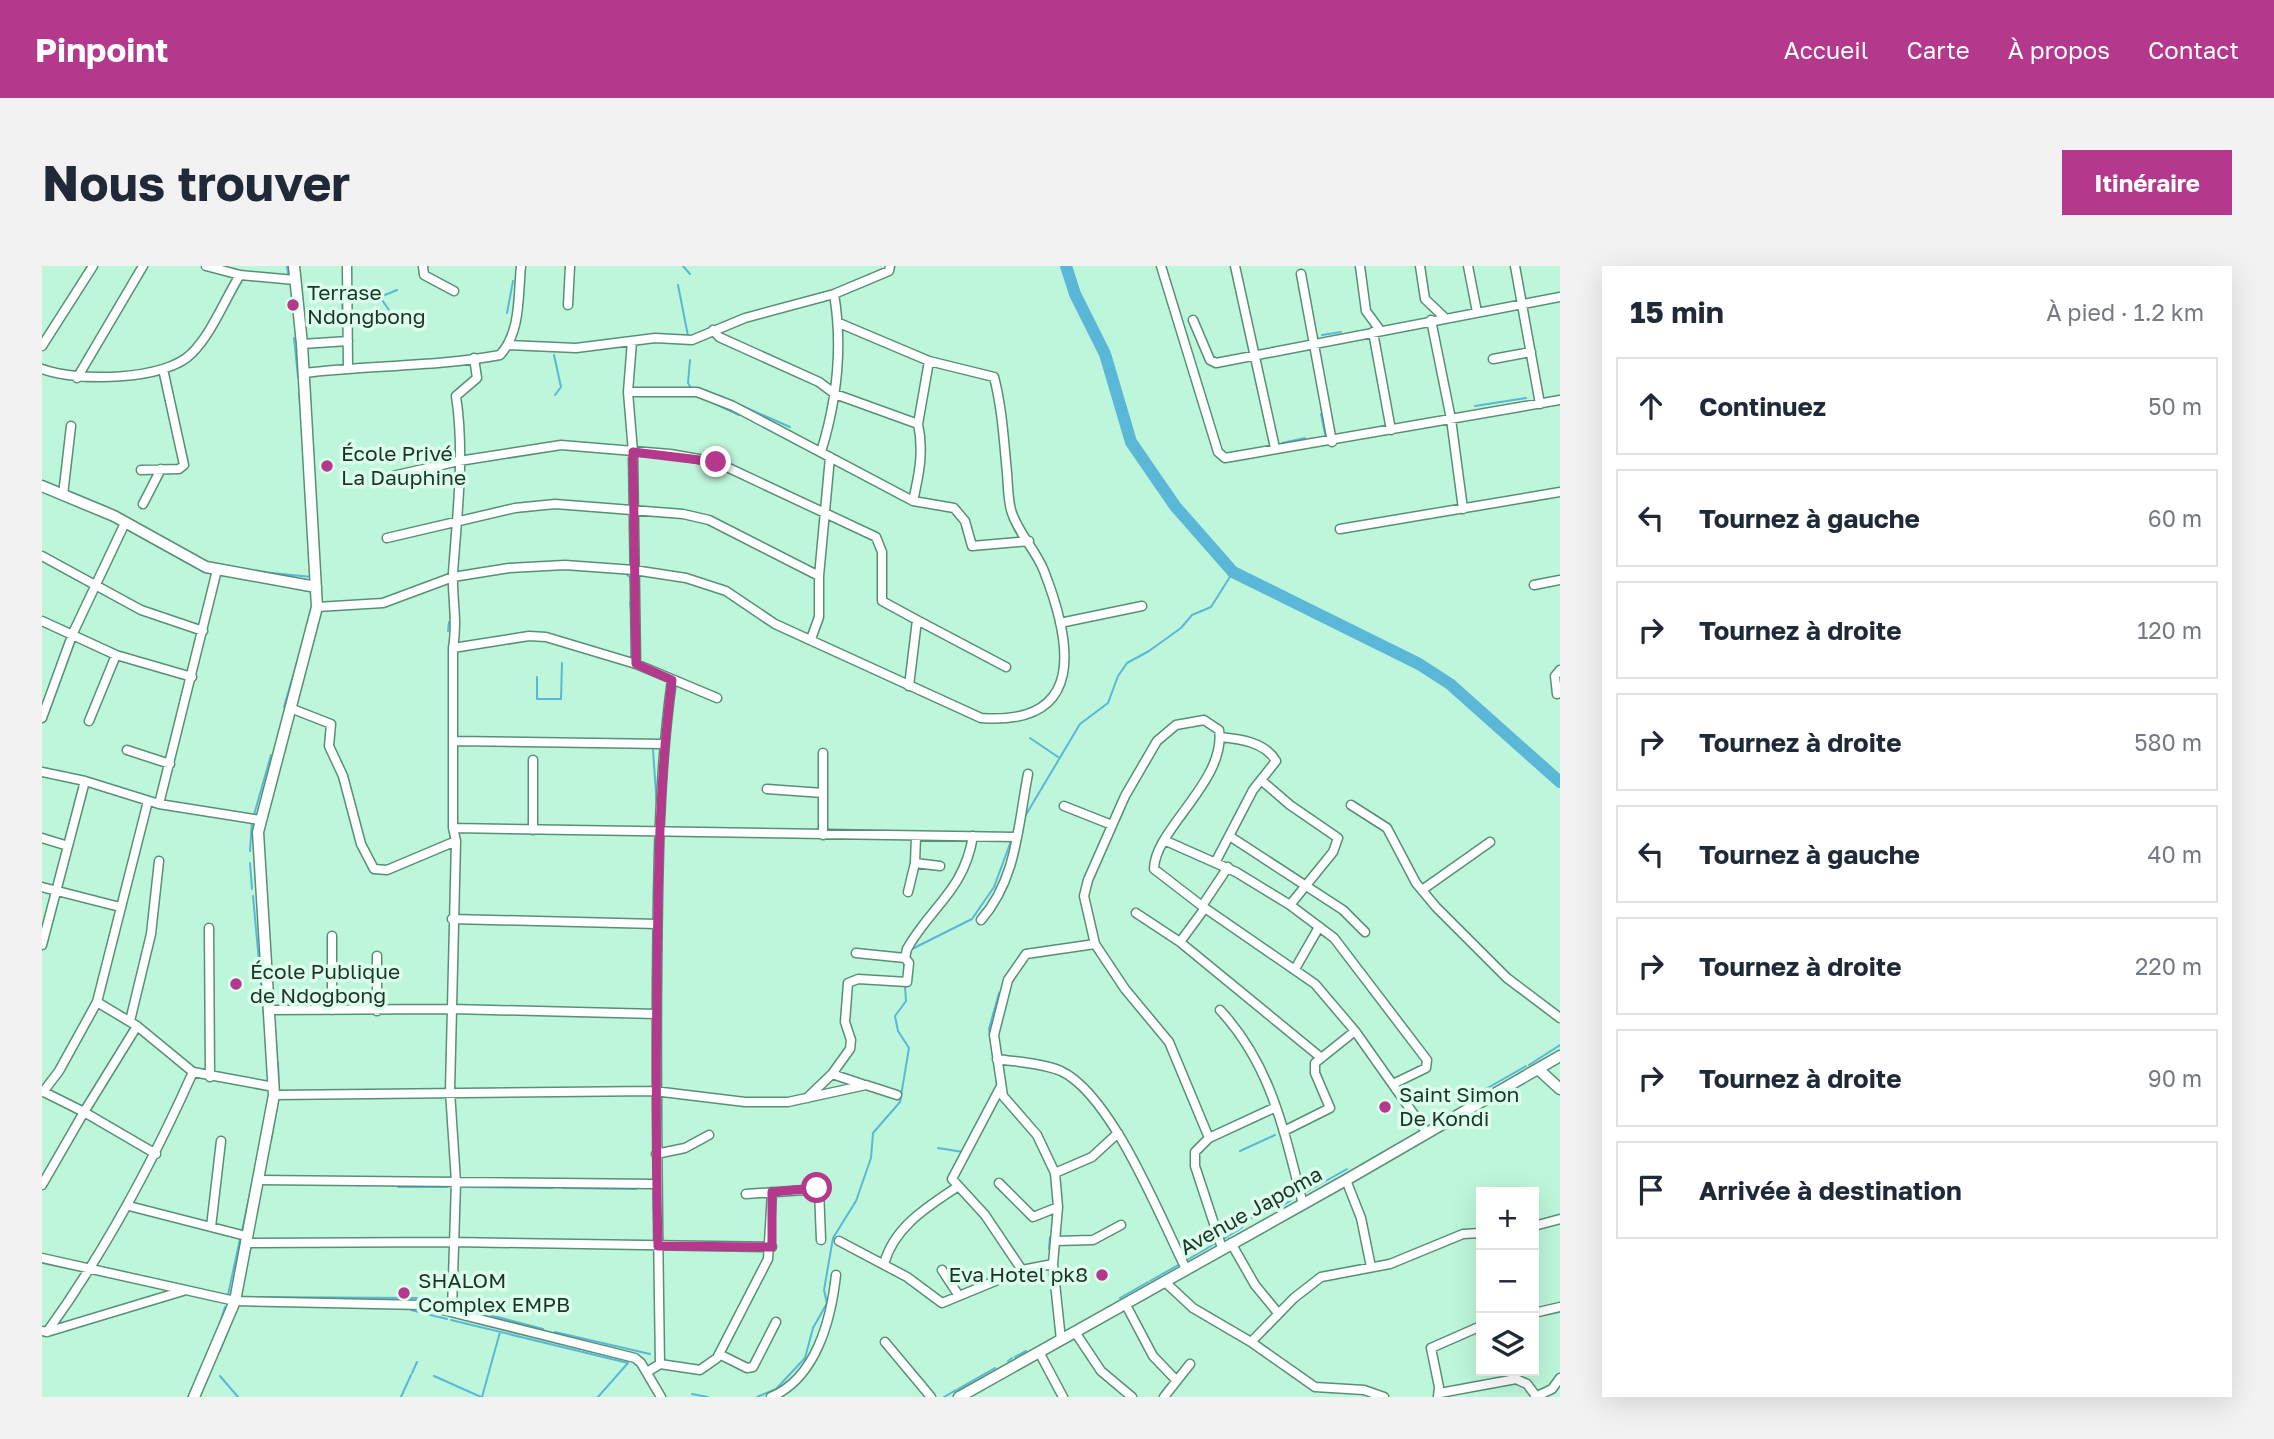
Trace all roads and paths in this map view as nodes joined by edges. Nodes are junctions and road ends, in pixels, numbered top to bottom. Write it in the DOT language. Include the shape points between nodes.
graph roads {
  1 [pos="93,266"];
  2 [pos="143,266"];
  3 [pos="206,266"];
  4 [pos="294,266"];
  5 [pos="347,266"];
  6 [pos="423,266"];
  7 [pos="521,266"];
  8 [pos="570,266"];
  9 [pos="890,266"];
  10 [pos="1161,266"];
  11 [pos="1235,266"];
  12 [pos="1360,266"];
  13 [pos="1420,266"];
  14 [pos="1468,266"];
  15 [pos="1515,266"];
  16 [pos="1301,274"];
  17 [pos="240,275"];
  18 [pos="295,280"];
  19 [pos="454,291"];
  20 [pos="834,294"];
  21 [pos="1560,297"];
  22 [pos="1522,304"];
  23 [pos="568,305"];
  24 [pos="1477,312"];
  25 [pos="1445,318"];
  26 [pos="1194,320"];
  27 [pos="1431,320"];
  28 [pos="839,323"];
  29 [pos="713,330"];
  30 [pos="1376,331"];
  31 [pos="348,341"];
  32 [pos="632,341"];
  33 [pos="1314,343"];
  34 [pos="302,344"];
  35 [pos="42,345"];
  36 [pos="508,345"];
  37 [pos="1531,352"];
  38 [pos="1255,355"];
  39 [pos="474,358"];
  40 [pos="1493,359"];
  41 [pos="929,360"];
  42 [pos="348,368"];
  43 [pos="42,369"];
  44 [pos="163,369"];
  45 [pos="304,373"];
  46 [pos="77,378"];
  47 [pos="628,392"];
  48 [pos="835,394"];
  49 [pos="1560,400"];
  50 [pos="1540,404"];
  51 [pos="1451,419"];
  52 [pos="918,424"];
  53 [pos="71,426"];
  54 [pos="1391,430"];
  55 [pos="1332,442"];
  56 [pos="1275,448"];
  57 [pos="633,452"];
  58 [pos="821,452"];
  59 [pos="830,457"];
  60 [pos="459,461"];
  61 [pos="160,469"];
  62 [pos="141,470"];
  63 [pos="388,477"];
  64 [pos="42,486"];
  65 [pos="1560,492"];
  66 [pos="63,495"];
  67 [pos="913,501"];
  68 [pos="144,504"];
  69 [pos="633,509"];
  70 [pos="1463,509"];
  71 [pos="826,516"];
  72 [pos="459,520"];
  73 [pos="125,523"];
  74 [pos="1340,529"];
  75 [pos="387,538"];
  76 [pos="1029,541"];
  77 [pos="42,556"];
  78 [pos="217,570"];
  79 [pos="634,570"];
  80 [pos="819,576"];
  81 [pos="453,577"];
  82 [pos="1560,580"];
  83 [pos="1534,585"];
  84 [pos="316,587"];
  85 [pos="96,588"];
  86 [pos="1142,606"];
  87 [pos="317,607"];
  88 [pos="917,620"];
  89 [pos="42,621"];
  90 [pos="1060,623"];
  91 [pos="203,631"];
  92 [pos="73,633"];
  93 [pos="811,639"];
  94 [pos="453,648"];
  95 [pos="116,655"];
  96 [pos="636,664"];
  97 [pos="1006,667"];
  98 [pos="1560,670"];
  99 [pos="192,677"];
  100 [pos="672,680"];
  101 [pos="909,686"];
  102 [pos="1557,694"];
  103 [pos="717,698"];
  104 [pos="290,708"];
  105 [pos="42,718"];
  106 [pos="89,721"];
  107 [pos="1220,737"];
  108 [pos="453,741"];
  109 [pos="663,744"];
  110 [pos="127,750"];
  111 [pos="823,752"];
  112 [pos="533,760"];
  113 [pos="170,764"];
  114 [pos="42,772"];
  115 [pos="1028,774"];
  116 [pos="1261,780"];
  117 [pos="85,781"];
  118 [pos="767,789"];
  119 [pos="823,793"];
  120 [pos="148,801"];
  121 [pos="159,804"];
  122 [pos="1351,805"];
  123 [pos="1064,806"];
  124 [pos="260,820"];
  125 [pos="1112,825"];
  126 [pos="453,828"];
  127 [pos="533,830"];
  128 [pos="660,833"];
  129 [pos="822,835"];
  130 [pos="916,836"];
  131 [pos="973,836"];
  132 [pos="1016,837"];
  133 [pos="1231,837"];
  134 [pos="42,838"];
  135 [pos="456,841"];
  136 [pos="1166,841"];
  137 [pos="1490,842"];
  138 [pos="68,846"];
  139 [pos="159,861"];
  140 [pos="1216,861"];
  141 [pos="915,863"];
  142 [pos="940,866"];
  143 [pos="1227,867"];
  144 [pos="1307,886"];
  145 [pos="42,887"];
  146 [pos="1422,890"];
  147 [pos="56,891"];
  148 [pos="908,892"];
  149 [pos="1290,905"];
  150 [pos="120,907"];
  151 [pos="1203,907"];
  152 [pos="1136,913"];
  153 [pos="452,919"];
  154 [pos="981,920"];
  155 [pos="657,924"];
  156 [pos="1319,927"];
  157 [pos="209,928"];
  158 [pos="1365,932"];
  159 [pos="332,936"];
  160 [pos="43,939"];
  161 [pos="1180,942"];
  162 [pos="1095,944"];
  163 [pos="856,953"];
  164 [pos="377,956"];
  165 [pos="905,958"];
  166 [pos="1296,969"];
  167 [pos="97,1002"];
  168 [pos="452,1009"];
  169 [pos="269,1010"];
  170 [pos="331,1010"];
  171 [pos="1220,1010"];
  172 [pos="377,1011"];
  173 [pos="657,1014"];
  174 [pos="1560,1018"];
  175 [pos="134,1024"];
  176 [pos="1355,1031"];
  177 [pos="1319,1056"];
  178 [pos="1560,1056"];
  179 [pos="997,1059"];
  180 [pos="1538,1069"];
  181 [pos="193,1072"];
  182 [pos="832,1074"];
  183 [pos="210,1077"];
  184 [pos="1393,1084"];
  185 [pos="874,1086"];
  186 [pos="1000,1088"];
  187 [pos="1560,1089"];
  188 [pos="42,1091"];
  189 [pos="274,1091"];
  190 [pos="450,1091"];
  191 [pos="654,1091"];
  192 [pos="897,1095"];
  193 [pos="805,1100"];
  194 [pos="1276,1107"];
  195 [pos="84,1112"];
  196 [pos="1284,1131"];
  197 [pos="1118,1133"];
  198 [pos="1427,1133"];
  199 [pos="709,1135"];
  200 [pos="1209,1138"];
  201 [pos="221,1141"];
  202 [pos="156,1154"];
  203 [pos="656,1154"];
  204 [pos="1055,1173"];
  205 [pos="258,1180"];
  206 [pos="1346,1180"];
  207 [pos="456,1182"];
  208 [pos="999,1183"];
  209 [pos="656,1184"];
  210 [pos="42,1185"];
  211 [pos="957,1187"];
  212 [pos="772,1192"];
  213 [pos="746,1194"];
  214 [pos="1303,1204"];
  215 [pos="129,1206"];
  216 [pos="1058,1207"];
  217 [pos="1560,1219"];
  218 [pos="1121,1225"];
  219 [pos="1539,1225"];
  220 [pos="211,1227"];
  221 [pos="1476,1233"];
  222 [pos="246,1239"];
  223 [pos="821,1240"];
  224 [pos="839,1241"];
  225 [pos="1055,1241"];
  226 [pos="452,1242"];
  227 [pos="1227,1245"];
  228 [pos="658,1246"];
  229 [pos="772,1247"];
  230 [pos="42,1258"];
  231 [pos="884,1264"];
  232 [pos="1053,1264"];
  233 [pos="1371,1267"];
  234 [pos="1186,1269"];
  235 [pos="92,1270"];
  236 [pos="942,1270"];
  237 [pos="1022,1270"];
  238 [pos="836,1275"];
  239 [pos="1165,1282"];
  240 [pos="186,1290"];
  241 [pos="959,1296"];
  242 [pos="235,1301"];
  243 [pos="1126,1305"];
  244 [pos="1560,1307"];
  245 [pos="452,1310"];
  246 [pos="1539,1312"];
  247 [pos="1278,1313"];
  248 [pos="776,1321"];
  249 [pos="1476,1328"];
  250 [pos="45,1332"];
  251 [pos="1075,1332"];
  252 [pos="1061,1340"];
  253 [pos="886,1342"];
  254 [pos="1251,1342"];
  255 [pos="1039,1352"];
  256 [pos="719,1354"];
  257 [pos="660,1364"];
  258 [pos="1190,1364"];
  259 [pos="647,1372"];
  260 [pos="1560,1378"];
  261 [pos="1176,1380"];
  262 [pos="1321,1388"];
  263 [pos="1556,1389"];
  264 [pos="1439,1395"];
  265 [pos="194,1397"];
  266 [pos="661,1397"];
  267 [pos="771,1397"];
  268 [pos="931,1397"];
  269 [pos="959,1397"];
  270 [pos="1063,1397"];
  271 [pos="1132,1397"];
  272 [pos="1164,1397"];
  273 [pos="1328,1397"];
  274 [pos="1384,1397"];
  275 [pos="1535,1397"];
  1 -- 35 [label="street"];
  2 -- 46 [label="street"];
  3 -- 17 [label="street"];
  4 -- 18 [label="main road"];
  5 -- 31 [label="street"];
  6 -- 19 [label="street" via="424,275"];
  7 -- 36 [label="street" via="515,327"];
  8 -- 23 [label="street"];
  9 -- 20 [label="street" via="888,271"];
  10 -- 56 [label="street" via="1219,452 1229,459"];
  11 -- 38 [label="street"];
  12 -- 30 [label="street" via="1366,311"];
  13 -- 25 [label="street" via="1425,299"];
  14 -- 24 [label="street"];
  15 -- 22 [label="street"];
  16 -- 33 [label="street"];
  17 -- 18 [label="street"];
  17 -- 44 [label="street" via="194,351"];
  18 -- 34 [label="main road"];
  20 -- 28 [label="street"];
  20 -- 29 [label="street"];
  21 -- 22 [label="street"];
  22 -- 24 [label="street"];
  22 -- 37 [label="street"];
  24 -- 25 [label="street"];
  25 -- 27 [label="street"];
  26 -- 38 [label="street" via="1212,362"];
  27 -- 30 [label="street"];
  27 -- 51 [label="street"];
  28 -- 41 [label="street"];
  28 -- 48 [label="street"];
  29 -- 32 [label="street" via="692,340"];
  29 -- 48 [label="street" via="721,339 819,382"];
  30 -- 33 [label="street"];
  30 -- 54 [label="street"];
  31 -- 34 [label="street"];
  31 -- 42 [label="street"];
  32 -- 36 [label="street" via="576,348"];
  32 -- 47 [label="street"];
  33 -- 38 [label="street"];
  33 -- 55 [label="street"];
  34 -- 45 [label="main road"];
  36 -- 39 [label="street" via="500,355"];
  37 -- 40 [label="street"];
  37 -- 50 [label="street"];
  38 -- 56 [label="street"];
  39 -- 42 [label="street" via="435,365"];
  39 -- 60 [label="street" via="477,377 456,396"];
  41 -- 52 [label="street"];
  41 -- 76 [label="street" via="994,377 1011,512"];
  42 -- 45 [label="street"];
  43 -- 46 [label="street"];
  44 -- 46 [label="street"];
  44 -- 61 [label="street" via="184,465"];
  45 -- 84 [label="main road"];
  47 -- 57 [label="street"];
  47 -- 58 [label="street" via="704,394 773,424"];
  48 -- 52 [label="street"];
  48 -- 58 [label="street"];
  49 -- 50 [label="street"];
  50 -- 51 [label="street"];
  51 -- 54 [label="street"];
  51 -- 70 [label="street"];
  52 -- 67 [label="street" via="921,465"];
  53 -- 66 [label="street"];
  54 -- 55 [label="street"];
  55 -- 56 [label="street"];
  57 -- 60 [label="street" via="566,445"];
  57 -- 69 [label="street"];
  57 -- 71 [label="street" via="716,462"];
  58 -- 59 [label="street"];
  59 -- 67 [label="street"];
  59 -- 71 [label="street"];
  60 -- 63 [label="street"];
  60 -- 72 [label="street"];
  61 -- 62 [label="street"];
  61 -- 68 [label="street"];
  64 -- 66 [label="main road"];
  65 -- 70 [label="street"];
  66 -- 73 [label="main road"];
  67 -- 76 [label="street" via="960,512 972,546"];
  69 -- 72 [label="street" via="555,504"];
  69 -- 79 [label="street"];
  69 -- 80 [label="street" via="709,520"];
  70 -- 74 [label="street"];
  71 -- 80 [label="street"];
  71 -- 88 [label="street" via="879,540 882,601"];
  72 -- 75 [label="street"];
  72 -- 81 [label="street"];
  73 -- 78 [label="main road"];
  73 -- 85 [label="street"];
  76 -- 90 [label="street" via="1044,570"];
  77 -- 85 [label="street"];
  78 -- 84 [label="main road"];
  78 -- 91 [label="street"];
  79 -- 81 [label="street" via="565,565"];
  79 -- 93 [label="street" via="719,588 775,624"];
  79 -- 96 [label="street"];
  80 -- 93 [label="street" via="819,617"];
  81 -- 87 [label="street" via="383,603"];
  81 -- 94 [label="street"];
  82 -- 83 [label="street"];
  84 -- 87 [label="main road"];
  85 -- 91 [label="street" via="150,614"];
  85 -- 92 [label="street"];
  86 -- 90 [label="street"];
  87 -- 104 [label="main road"];
  88 -- 97 [label="street"];
  88 -- 101 [label="street"];
  89 -- 92 [label="street"];
  90 -- 101 [label="street" via="1065,651 1060,684 1054,698 1028,716 981,718"];
  91 -- 99 [label="street"];
  92 -- 95 [label="street"];
  92 -- 105 [label="street"];
  93 -- 101 [label="street"];
  94 -- 96 [label="street" via="536,636"];
  94 -- 108 [label="street"];
  95 -- 99 [label="street"];
  95 -- 106 [label="street"];
  96 -- 100 [label="street"];
  98 -- 102 [label="street" via="1555,676"];
  99 -- 113 [label="street"];
  100 -- 103 [label="street"];
  100 -- 109 [label="street"];
  104 -- 124 [label="main road"];
  104 -- 135 [label="street" via="331,724 329,747 343,776 358,837 374,869 387,870"];
  107 -- 116 [label="street" via="1251,742 1275,758 1276,763"];
  107 -- 125 [label="street" via="1214,724 1205,720 1166,731"];
  107 -- 136 [label="street" via="1213,765"];
  108 -- 109 [label="street"];
  108 -- 126 [label="street"];
  109 -- 128 [label="street"];
  110 -- 113 [label="street"];
  111 -- 119 [label="street"];
  112 -- 127 [label="street"];
  113 -- 121 [label="street"];
  114 -- 117 [label="street"];
  115 -- 132 [label="street"];
  116 -- 133 [label="street"];
  116 -- 144 [label="street" via="1338,838"];
  117 -- 120 [label="street"];
  117 -- 138 [label="street"];
  118 -- 119 [label="street"];
  119 -- 129 [label="street"];
  120 -- 121 [label="street"];
  120 -- 150 [label="street"];
  121 -- 124 [label="street"];
  122 -- 146 [label="street" via="1387,828"];
  123 -- 125 [label="street"];
  124 -- 169 [label="main road" via="257,856"];
  125 -- 162 [label="street" via="1084,896"];
  126 -- 127 [label="street"];
  126 -- 135 [label="street"];
  127 -- 128 [label="street"];
  128 -- 129 [label="street"];
  128 -- 155 [label="street"];
  129 -- 130 [label="street"];
  130 -- 131 [label="street"];
  130 -- 141 [label="street"];
  131 -- 132 [label="street"];
  131 -- 165 [label="street" via="956,887 908,946"];
  132 -- 154 [label="street" via="1010,872 997,901"];
  133 -- 140 [label="street"];
  133 -- 144 [label="street"];
  134 -- 138 [label="street"];
  135 -- 153 [label="street"];
  136 -- 140 [label="street"];
  136 -- 151 [label="street" via="1154,869"];
  137 -- 146 [label="street"];
  138 -- 147 [label="street"];
  139 -- 175 [label="street"];
  140 -- 143 [label="street"];
  141 -- 142 [label="street"];
  141 -- 148 [label="street"];
  143 -- 149 [label="street"];
  143 -- 151 [label="street"];
  144 -- 149 [label="street"];
  144 -- 158 [label="street"];
  145 -- 147 [label="street"];
  146 -- 174 [label="street" via="1507,978"];
  147 -- 150 [label="street"];
  147 -- 160 [label="street"];
  149 -- 156 [label="street"];
  150 -- 167 [label="street"];
  151 -- 161 [label="street"];
  151 -- 166 [label="street"];
  152 -- 161 [label="street"];
  153 -- 155 [label="street"];
  153 -- 168 [label="street"];
  155 -- 173 [label="street"];
  156 -- 166 [label="street"];
  156 -- 184 [label="street" via="1342,947 1427,1060 1426,1068"];
  157 -- 183 [label="street"];
  159 -- 170 [label="street"];
  161 -- 177 [label="street"];
  162 -- 179 [label="street" via="1036,951 1019,960 994,1026"];
  162 -- 200 [label="street" via="1169,1042"];
  163 -- 165 [label="street"];
  164 -- 172 [label="street"];
  165 -- 182 [label="street" via="909,962 906,983 858,979 848,983 845,1022 852,1044"];
  166 -- 176 [label="street" via="1323,992"];
  167 -- 175 [label="street"];
  167 -- 188 [label="street" via="59,1071"];
  168 -- 172 [label="street"];
  168 -- 173 [label="street"];
  168 -- 190 [label="street"];
  169 -- 170 [label="street"];
  169 -- 189 [label="main road"];
  170 -- 172 [label="street"];
  171 -- 194 [label="street" via="1255,1053"];
  173 -- 191 [label="street"];
  175 -- 181 [label="street"];
  175 -- 195 [label="street"];
  176 -- 177 [label="street"];
  176 -- 184 [label="street"];
  177 -- 196 [label="street" via="1315,1073 1330,1108"];
  178 -- 180 [label="main road, Avenue Japoma"];
  179 -- 186 [label="street"];
  179 -- 197 [label="street" via="1052,1069 1075,1080"];
  180 -- 187 [label="main road"];
  180 -- 198 [label="main road, Avenue Japoma"];
  181 -- 183 [label="street"];
  181 -- 202 [label="street"];
  182 -- 185 [label="street"];
  182 -- 193 [label="street"];
  183 -- 189 [label="street"];
  184 -- 198 [label="street"];
  185 -- 192 [label="street"];
  185 -- 193 [label="street" via="860,1085"];
  186 -- 204 [label="street" via="1006,1102 1037,1135"];
  186 -- 211 [label="street" via="952,1176"];
  188 -- 195 [label="street"];
  189 -- 190 [label="street"];
  189 -- 205 [label="main road"];
  190 -- 191 [label="street"];
  190 -- 207 [label="street"];
  191 -- 193 [label="street" via="745,1102"];
  191 -- 203 [label="street"];
  194 -- 196 [label="street"];
  194 -- 200 [label="street"];
  195 -- 202 [label="street"];
  195 -- 210 [label="street"];
  196 -- 214 [label="street"];
  197 -- 204 [label="street" via="1085,1161"];
  197 -- 234 [label="street"];
  198 -- 206 [label="main road, Avenue Japoma"];
  199 -- 203 [label="street" via="685,1148"];
  200 -- 227 [label="street" via="1201,1143 1194,1159"];
  201 -- 220 [label="street"];
  202 -- 215 [label="street"];
  203 -- 209 [label="street"];
  204 -- 216 [label="street"];
  205 -- 207 [label="street"];
  205 -- 222 [label="main road"];
  206 -- 214 [label="main road, Avenue Japoma"];
  206 -- 233 [label="street" via="1361,1218"];
  207 -- 209 [label="street"];
  207 -- 226 [label="street"];
  208 -- 216 [label="street" via="1033,1217"];
  209 -- 228 [label="street"];
  211 -- 231 [label="street" via="915,1215"];
  211 -- 237 [label="street" via="985,1214"];
  212 -- 213 [label="street"];
  212 -- 223 [label="street" via="819,1189"];
  212 -- 229 [label="street"];
  214 -- 227 [label="main road, Avenue Japoma"];
  215 -- 220 [label="street"];
  215 -- 235 [label="street"];
  216 -- 225 [label="street"];
  217 -- 219 [label="street"];
  218 -- 225 [label="street" via="1093,1240"];
  220 -- 222 [label="street"];
  221 -- 233 [label="street"];
  222 -- 226 [label="street"];
  222 -- 242 [label="main road"];
  224 -- 231 [label="street"];
  225 -- 232 [label="street"];
  226 -- 228 [label="street"];
  226 -- 245 [label="street"];
  227 -- 234 [label="main road, Avenue Japoma"];
  227 -- 247 [label="street"];
  228 -- 229 [label="street"];
  228 -- 257 [label="street"];
  229 -- 256 [label="street"];
  230 -- 235 [label="street"];
  231 -- 241 [label="street" via="941,1302"];
  232 -- 237 [label="street"];
  232 -- 252 [label="street"];
  233 -- 247 [label="street" via="1321,1277"];
  234 -- 239 [label="main road, Avenue Japoma"];
  235 -- 240 [label="street"];
  235 -- 250 [label="street"];
  236 -- 241 [label="street"];
  237 -- 241 [label="street"];
  238 -- 267 [label="street" via="821,1341 804,1373 786,1391"];
  239 -- 243 [label="main road, Avenue Japoma"];
  239 -- 254 [label="street" via="1193,1308"];
  240 -- 242 [label="street"];
  240 -- 250 [label="street"];
  242 -- 245 [label="street" via="414,1304"];
  242 -- 265 [label="main road"];
  243 -- 251 [label="main road, Avenue Japoma"];
  243 -- 261 [label="street" via="1153,1356"];
  244 -- 246 [label="street"];
  245 -- 259 [label="street" via="628,1355"];
  247 -- 254 [label="street"];
  248 -- 256 [label="street" via="753,1367"];
  249 -- 264 [label="street" via="1431,1348"];
  251 -- 252 [label="main road, Avenue Japoma"];
  251 -- 271 [label="street" via="1101,1371"];
  252 -- 255 [label="main road, Avenue Japoma"];
  253 -- 268 [label="street"];
  254 -- 262 [label="street"];
  255 -- 269 [label="main road, Avenue Japoma"];
  255 -- 270 [label="street"];
  256 -- 257 [label="street" via="700,1370"];
  257 -- 259 [label="street"];
  258 -- 261 [label="street"];
  259 -- 266 [label="street"];
  260 -- 263 [label="street"];
  261 -- 272 [label="street"];
  262 -- 273 [label="street"];
  262 -- 274 [label="street" via="1364,1390"];
  263 -- 275 [label="street"];
  264 -- 275 [label="street" via="1516,1379 1527,1384"];
}
